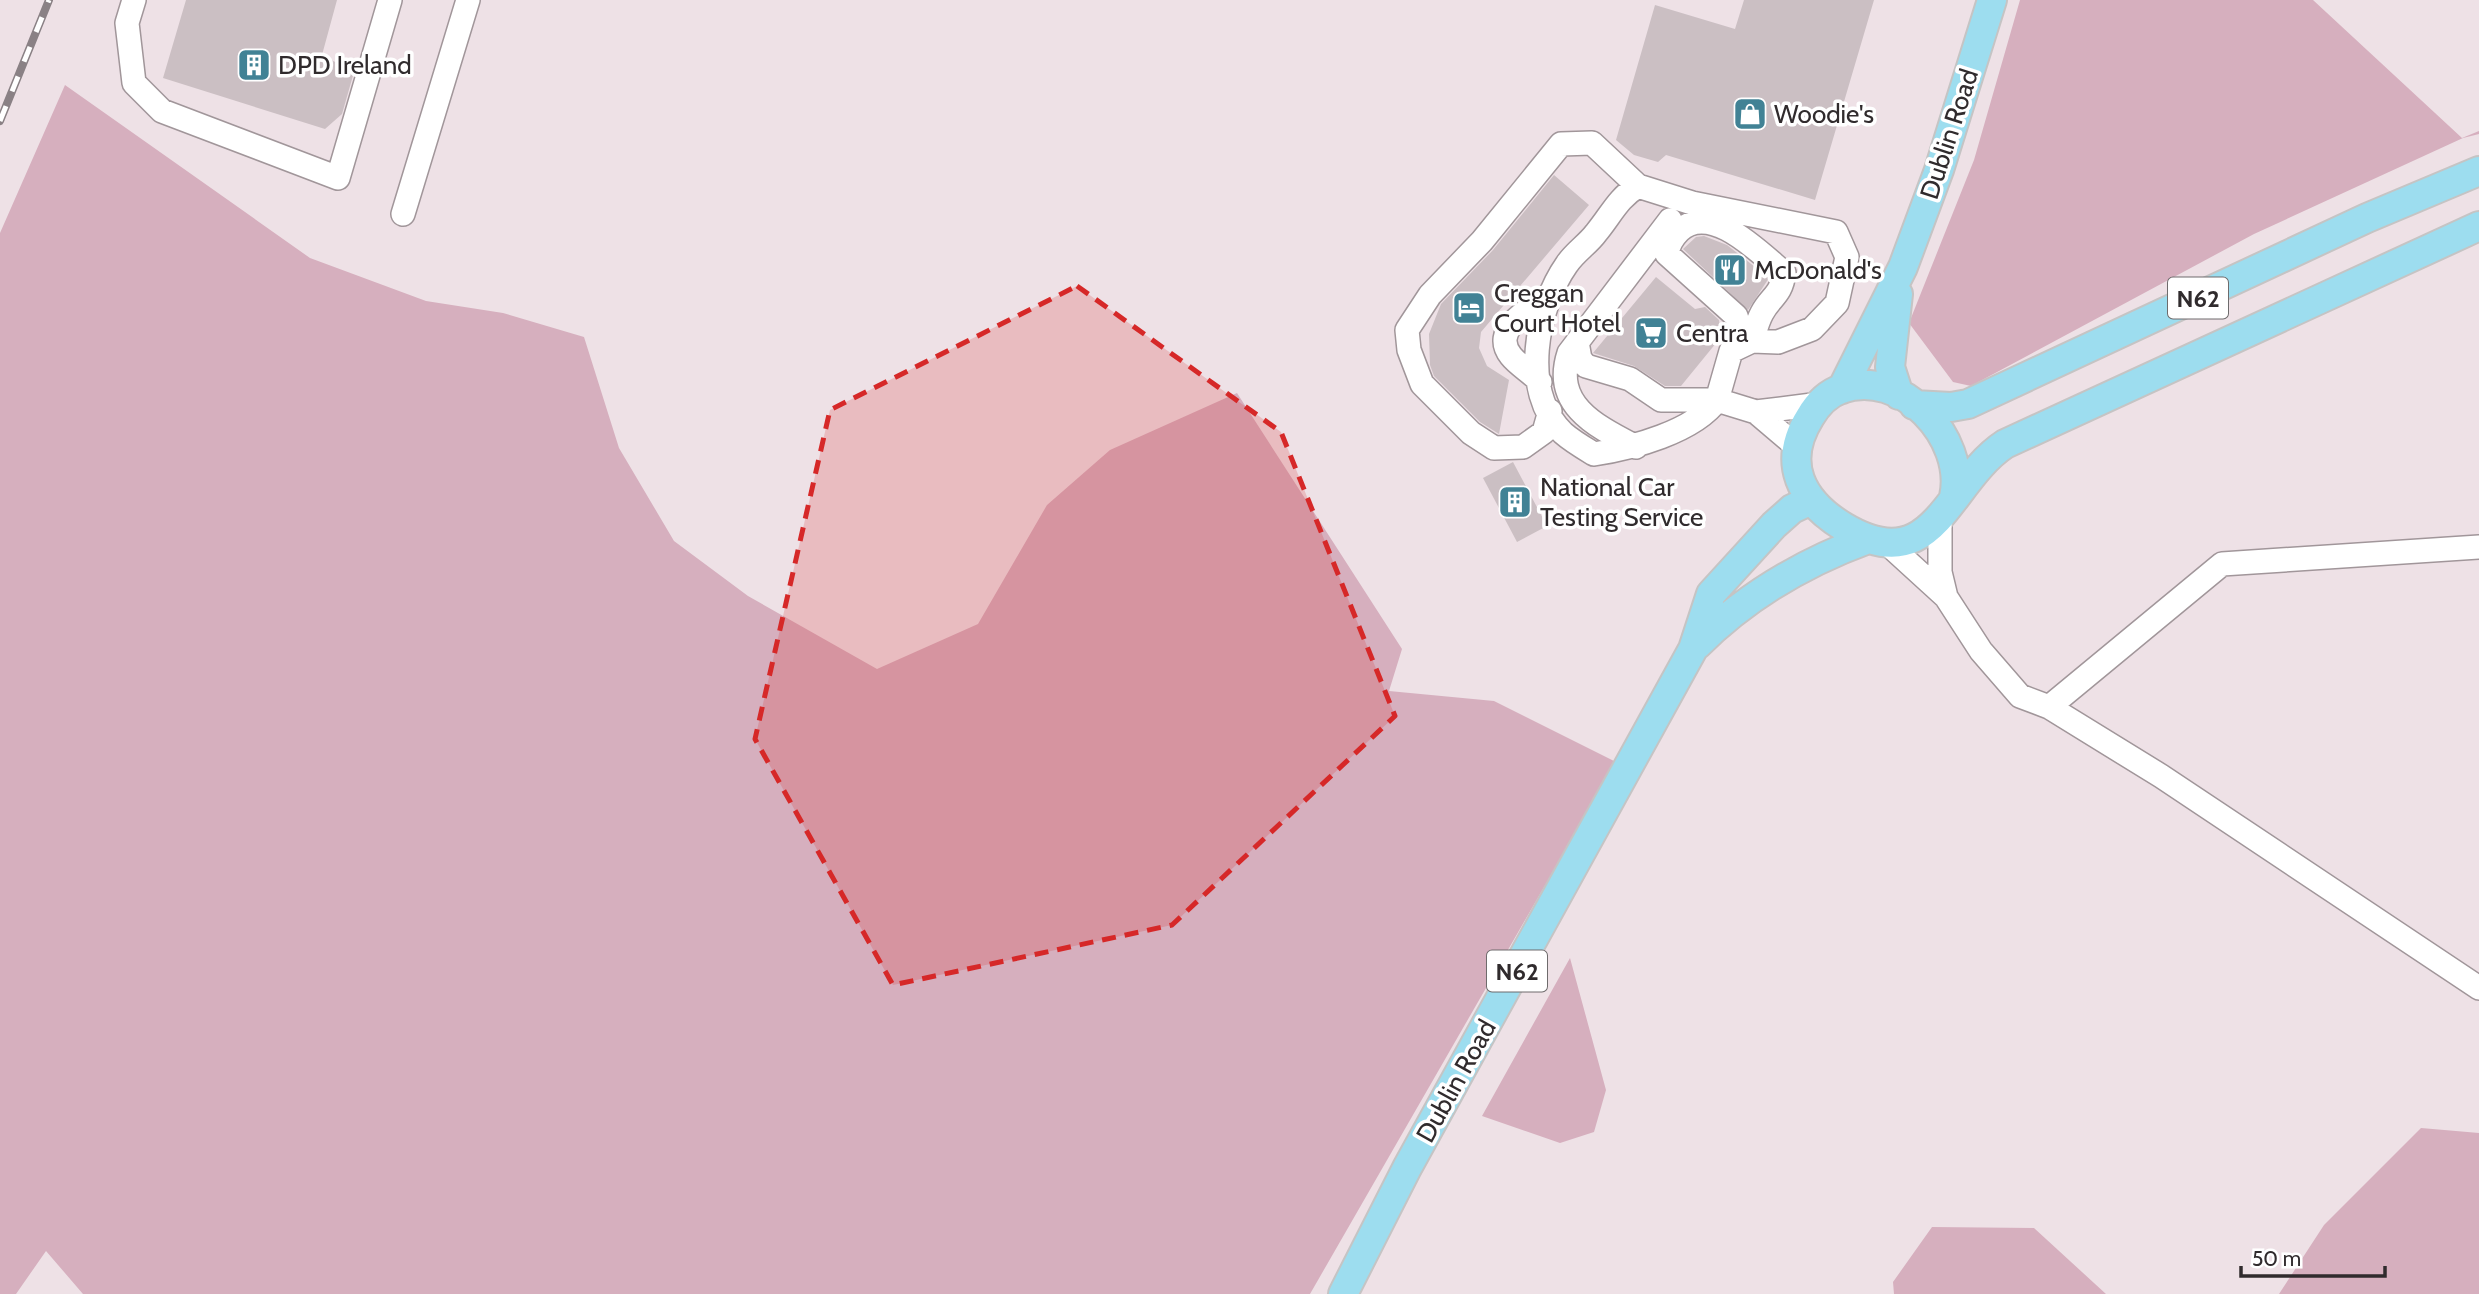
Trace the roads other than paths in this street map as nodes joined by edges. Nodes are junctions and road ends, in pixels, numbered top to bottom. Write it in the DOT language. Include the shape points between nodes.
graph roads {
  1 [pos="134,0"];
  2 [pos="390,0"];
  3 [pos="468,0"];
  4 [pos="1992,0"];
  5 [pos="2479,172"];
  6 [pos="1638,186"];
  7 [pos="1692,203"];
  8 [pos="403,214"];
  9 [pos="2479,226"];
  10 [pos="1903,267"];
  11 [pos="1552,294"];
  12 [pos="1577,342"];
  13 [pos="1749,343"];
  14 [pos="1540,382"];
  15 [pos="1831,396"];
  16 [pos="1717,400"];
  17 [pos="1906,400"];
  18 [pos="1550,411"];
  19 [pos="1756,412"];
  20 [pos="1796,446"];
  21 [pos="1636,447"];
  22 [pos="1811,500"];
  23 [pos="1947,508"];
  24 [pos="1879,542"];
  25 [pos="2479,547"];
  26 [pos="1946,597"];
  27 [pos="1693,649"];
  28 [pos="2049,707"];
  29 [pos="2479,988"];
  30 [pos="1343,1294"];
  1 -- 2 [label="street" via="127,23 134,83 162,111 338,178"];
  3 -- 8 [label="street"];
  4 -- 10 [label="main road, Dublin Road"];
  5 -- 17 [label="main road, N62" via="2367,218 1968,404 1951,407"];
  6 -- 7 [label="street"];
  6 -- 11 [label="street" via="1622,196 1567,264"];
  6 -- 18 [label="street" via="1592,143 1561,144 1482,241 1430,295 1407,330 1422,384 1471,433 1494,448 1523,447 1544,432"];
  7 -- 12 [label="street" via="1669,221"];
  7 -- 13 [label="street" via="1836,232 1847,257 1837,303 1812,329 1779,341"];
  9 -- 23 [label="main road, N62" via="2005,444 1987,456"];
  10 -- 15 [label="main road, Dublin Road"];
  10 -- 17 [label="main road, Dublin Road" via="1890,367"];
  11 -- 14 [label="street" via="1539,329"];
  11 -- 14 [label="street" via="1517,319 1507,330 1504,344 1511,357"];
  12 -- 16 [label="street" via="1586,366 1630,379 1661,400"];
  12 -- 21 [label="street" via="1562,373 1568,395 1606,431"];
  13 -- 13 [label="street" via="1763,311 1776,298 1784,273 1750,244 1707,220 1693,221 1677,232 1667,254 1736,316"];
  13 -- 16 [label="street" via="1731,351"];
  14 -- 18 [label="street"];
  15 -- 17 [label="main road, N62" via="1862,387"];
  15 -- 19 [label="street"];
  15 -- 20 [label="main road" via="1803,428"];
  16 -- 19 [label="street"];
  16 -- 21 [label="street" via="1711,409 1681,427"];
  17 -- 23 [label="main road" via="1934,421 1947,438 1956,465"];
  18 -- 21 [label="street" via="1562,432 1594,454"];
  19 -- 20 [label="street"];
  20 -- 22 [label="main road" via="1798,477"];
  22 -- 24 [label="main road" via="1843,526"];
  22 -- 27 [label="main road, Dublin Road / N62" via="1774,525 1711,594"];
  23 -- 24 [label="main road, N62" via="1922,534"];
  23 -- 26 [label="street" via="1940,572"];
  24 -- 26 [label="street"];
  24 -- 27 [label="main road, Dublin Road / N62" via="1813,561 1734,610"];
  25 -- 28 [label="street" via="2222,564"];
  26 -- 28 [label="street" via="1981,651 2020,696"];
  27 -- 30 [label="main road, Dublin Road / N62" via="1407,1168"];
  28 -- 29 [label="street" via="2161,776"];
}
